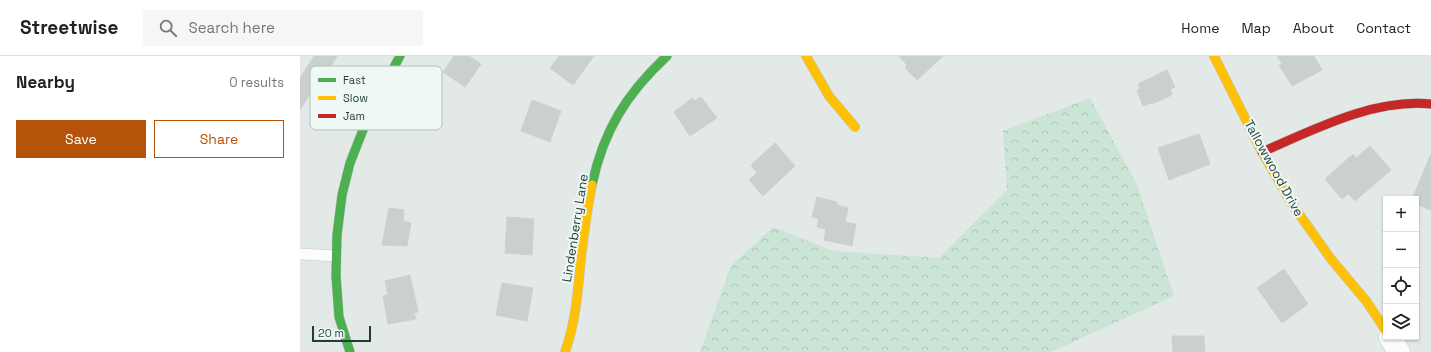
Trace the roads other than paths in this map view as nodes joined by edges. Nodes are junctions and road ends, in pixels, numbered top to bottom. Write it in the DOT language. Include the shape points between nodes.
graph roads {
  1 [pos="400,56"];
  2 [pos="667,56"];
  3 [pos="806,56"];
  4 [pos="1214,56"];
  5 [pos="395,66"];
  6 [pos="1431,104"];
  7 [pos="855,127"];
  8 [pos="363,130"];
  9 [pos="1262,152"];
  10 [pos="300,254"];
  11 [pos="336,256"];
  12 [pos="1383,326"];
  13 [pos="1392,340"];
  14 [pos="350,352"];
  15 [pos="566,352"];
  16 [pos="1400,352"];
  1 -- 5 [label="street"];
  2 -- 15 [label="street, Lindenberry Lane" via="632,93 615,118 603,146 592,190 584,236 577,308"];
  3 -- 7 [label="street" via="829,96"];
  4 -- 9 [label="street, Tallowwood Drive"];
  6 -- 9 [label="street" via="1395,105 1365,112 1318,128"];
  8 -- 11 [label="street" via="350,163 342,195 336,235"];
  9 -- 12 [label="street, Tallowwood Drive" via="1292,204"];
  10 -- 11 [label="lane"];
  11 -- 14 [label="street" via="340,317"];
  13 -- 16 [label="street"];
}
